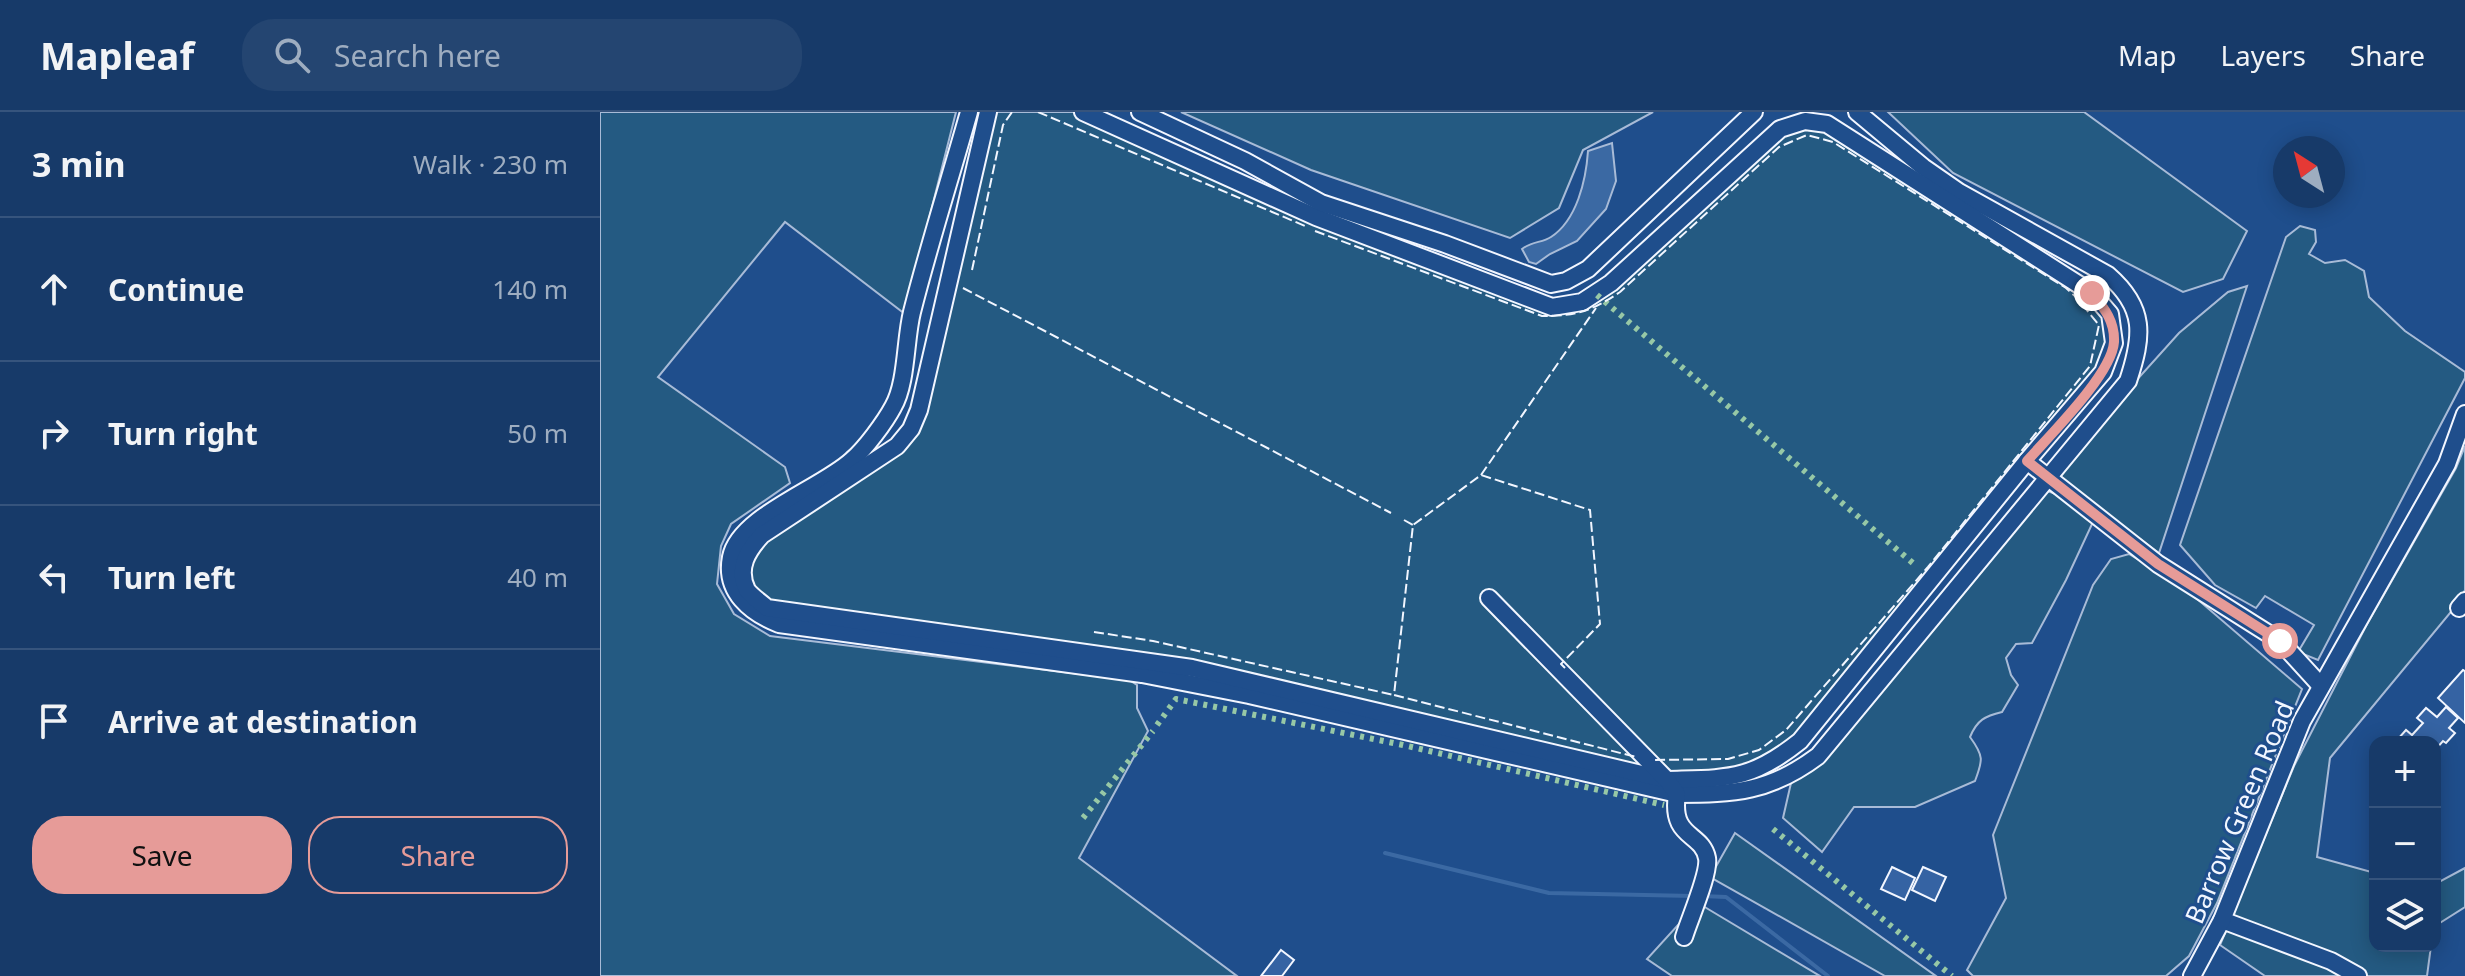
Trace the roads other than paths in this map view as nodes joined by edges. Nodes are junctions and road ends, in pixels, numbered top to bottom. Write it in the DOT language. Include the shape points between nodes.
graph roads {
  1 [pos="969,112"];
  2 [pos="988,112"];
  3 [pos="1083,112"];
  4 [pos="1140,112"];
  5 [pos="1754,112"];
  6 [pos="1857,112"];
  7 [pos="2465,414"];
  8 [pos="2027,461"];
  9 [pos="2048,478"];
  10 [pos="1489,598"];
  11 [pos="2321,686"];
  12 [pos="1672,787"];
  13 [pos="2222,920"];
  14 [pos="1684,937"];
  15 [pos="2192,976"];
  16 [pos="2358,976"];
  1 -- 12 [label="street" via="911,315 894,407 852,461 739,536 730,558 732,584 743,604 779,624 1142,674"];
  2 -- 12 [label="street" via="911,429 897,446 762,535 747,550 747,590 767,608 1192,668"];
  3 -- 8 [label="street" via="1316,217 1552,307 1582,302 1611,283 1780,129 1805,121 1827,124 2092,293 2110,314 2114,343 2103,372"];
  4 -- 5 [label="street" via="1321,203 1551,284 1588,269"];
  6 -- 9 [label="street" via="1959,192 2108,275 2134,308 2140,329 2128,381"];
  7 -- 11 [label="street, Barrow Green Road" via="2447,464"];
  8 -- 9 [label="street"];
  8 -- 12 [label="street" via="1800,741 1775,761 1746,774"];
  9 -- 11 [label="street" via="2158,564 2280,641"];
  9 -- 12 [label="street" via="1818,756 1798,771 1748,791"];
  10 -- 12 [label="street"];
  11 -- 13 [label="street, Barrow Green Road"];
  12 -- 14 [label="street" via="1677,820 1703,849 1707,864"];
  13 -- 15 [label="street, Barrow Green Road"];
  13 -- 16 [label="street"];
}
